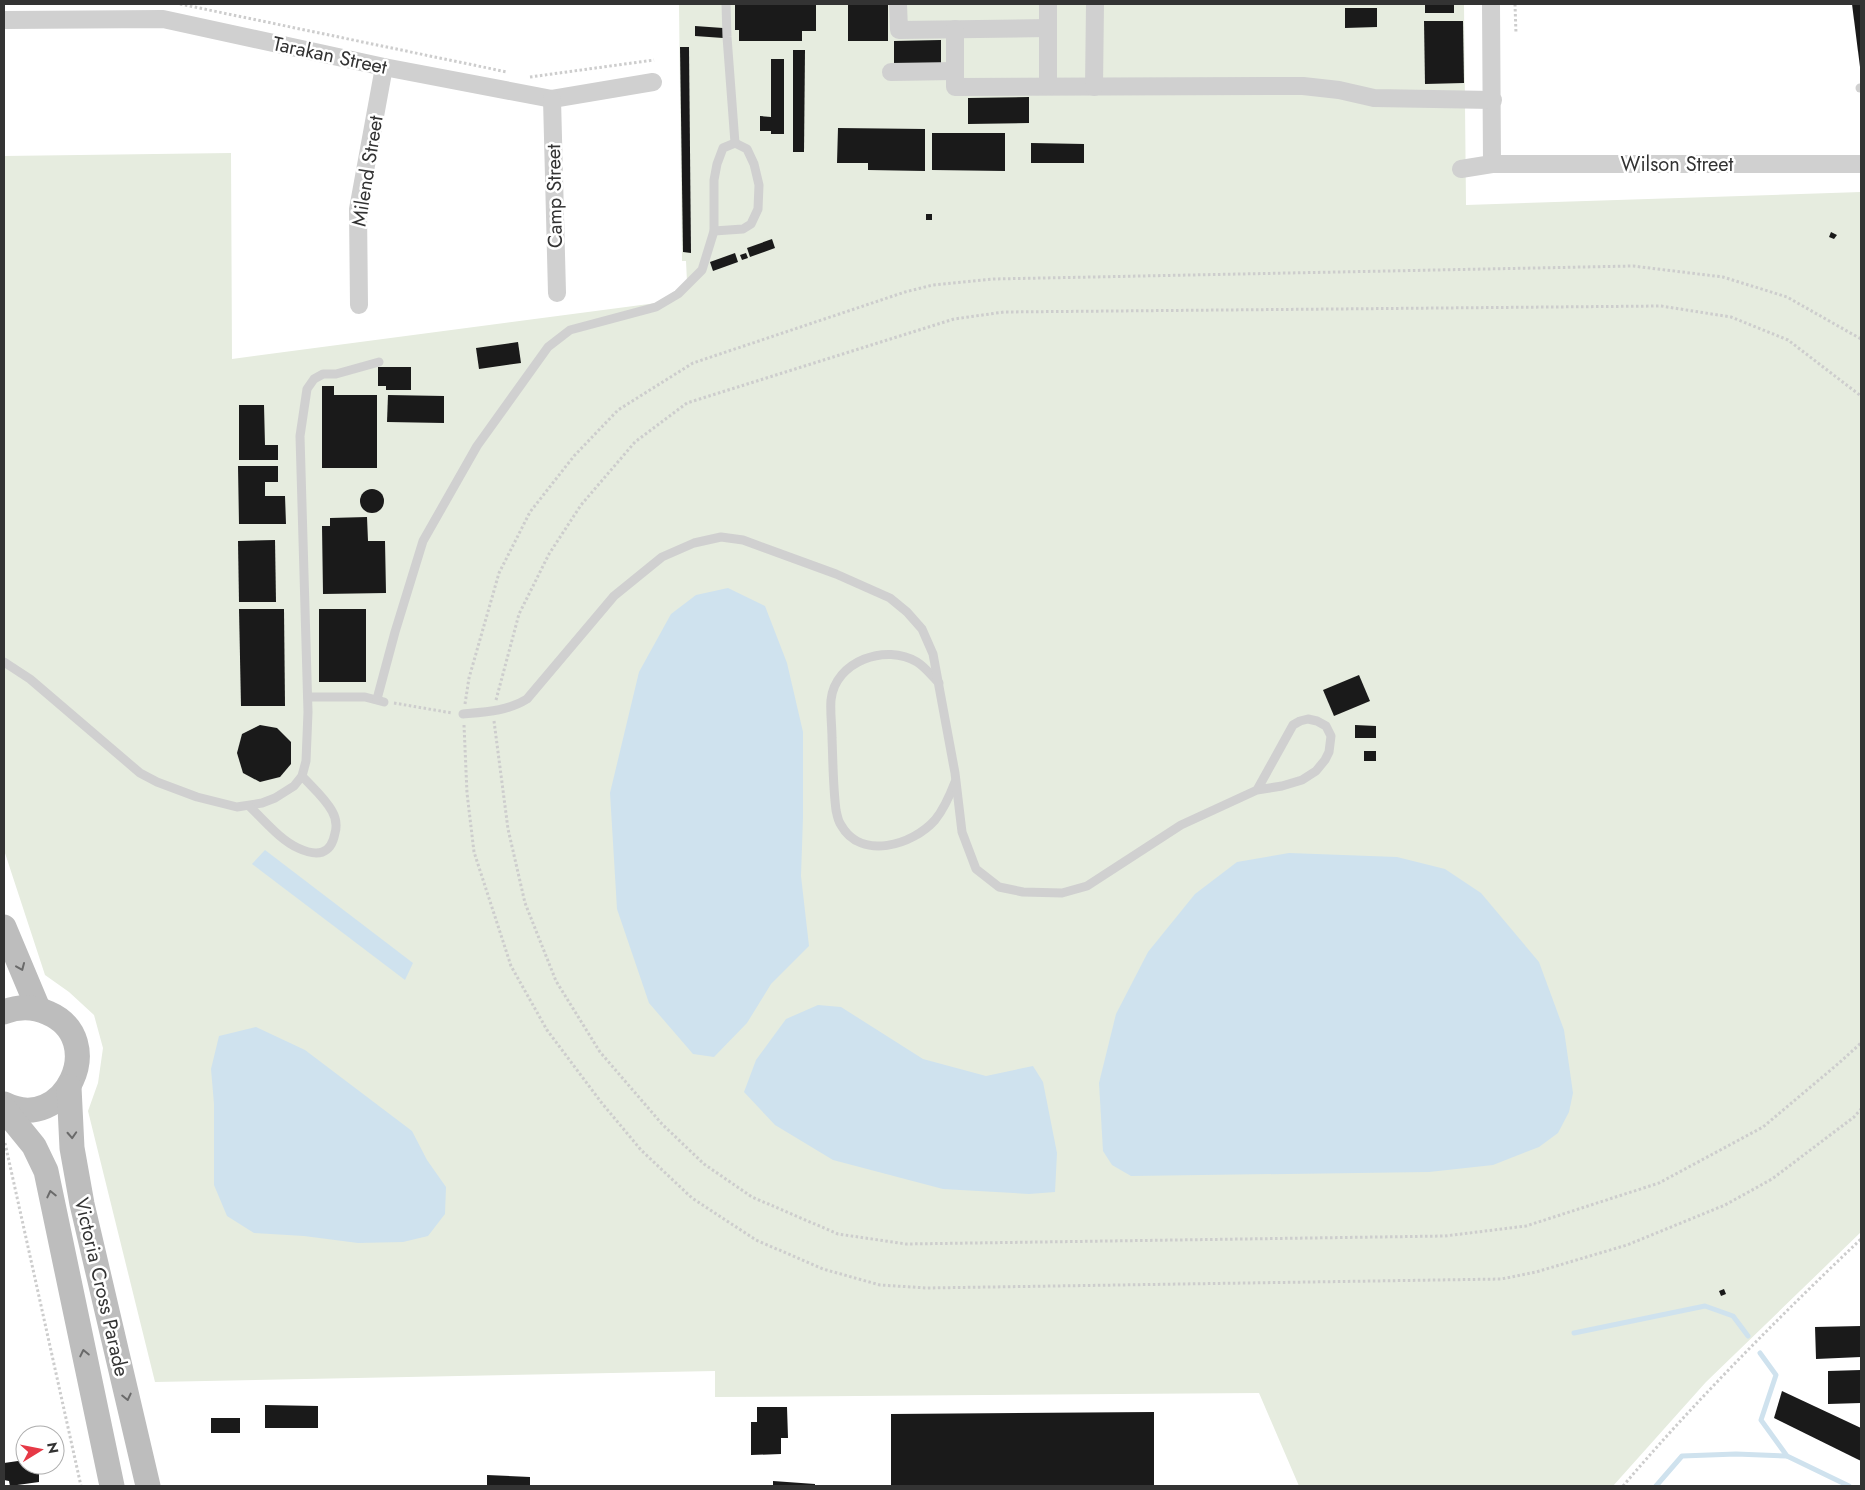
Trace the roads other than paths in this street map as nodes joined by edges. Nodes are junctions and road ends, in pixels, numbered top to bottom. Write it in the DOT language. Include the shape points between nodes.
graph roads {
  1 [pos="726,4"];
  2 [pos="898,4"];
  3 [pos="1048,4"];
  4 [pos="1096,4"];
  5 [pos="1491,4"];
  6 [pos="163,12"];
  7 [pos="4,20"];
  8 [pos="1048,28"];
  9 [pos="955,29"];
  10 [pos="384,67"];
  11 [pos="955,71"];
  12 [pos="891,72"];
  13 [pos="653,82"];
  14 [pos="1048,86"];
  15 [pos="1094,87"];
  16 [pos="552,99"];
  17 [pos="1492,100"];
  18 [pos="735,143"];
  19 [pos="1492,164"];
  20 [pos="1861,164"];
  21 [pos="1460,169"];
  22 [pos="714,231"];
  23 [pos="557,294"];
  24 [pos="359,305"];
  25 [pos="379,362"];
  26 [pos="4,662"];
  27 [pos="939,683"];
  28 [pos="308,697"];
  29 [pos="463,714"];
  30 [pos="302,776"];
  31 [pos="956,780"];
  32 [pos="1257,790"];
  33 [pos="249,806"];
  34 [pos="4,926"];
  35 [pos="38,1008"];
  36 [pos="4,1012"];
  37 [pos="70,1087"];
  38 [pos="4,1104"];
  39 [pos="4,1109"];
  40 [pos="112,1486"];
  41 [pos="148,1486"];
  1 -- 18 [label="lane"];
  2 -- 9 [label="street" via="899,30"];
  3 -- 8 [label="street"];
  4 -- 15 [label="street"];
  5 -- 17 [label="street"];
  6 -- 7 [label="street, Tarakan Street"];
  6 -- 10 [label="street, Tarakan Street"];
  8 -- 9 [label="street"];
  8 -- 14 [label="street"];
  9 -- 11 [label="street"];
  10 -- 16 [label="street, Tarakan Street"];
  10 -- 24 [label="street, Milend Street" via="358,209"];
  11 -- 12 [label="street"];
  11 -- 14 [label="street" via="955,87"];
  13 -- 16 [label="street, Tarakan Street"];
  14 -- 15 [label="street"];
  15 -- 17 [label="street" via="1303,86 1374,98"];
  16 -- 23 [label="street, Camp Street"];
  17 -- 19 [label="street"];
  18 -- 22 [label="lane" via="723,148 717,164"];
  18 -- 22 [label="lane" via="747,149 754,164 759,185 758,210 752,224 743,229"];
  19 -- 20 [label="street, Wilson Street"];
  19 -- 21 [label="street, Wilson Street"];
  22 -- 28 [label="lane" via="702,270 678,294 656,307 570,330 548,347 477,446 423,541 408,584 381,700"];
  25 -- 28 [label="lane" via="314,378 304,401 300,436"];
  26 -- 33 [label="lane" via="30,679 140,773 197,797 237,807"];
  27 -- 29 [label="lane" via="933,654 922,629 890,598 836,574 743,540 721,537 694,543 662,557 614,596 528,699 516,706"];
  27 -- 31 [label="lane"];
  27 -- 31 [label="lane" via="918,662 889,654 874,654 861,660 837,681 831,699 834,800 840,824 847,834 871,845 910,840 934,821"];
  28 -- 30 [label="lane" via="306,761"];
  30 -- 33 [label="lane" via="285,793 262,804"];
  30 -- 33 [label="lane" via="336,819 333,844 326,851 307,852 290,844"];
  31 -- 32 [label="lane" via="962,832 976,869 1000,887 1023,892 1062,892 1087,886 1181,826"];
  32 -- 32 [label="lane" via="1302,780 1316,771 1329,752 1331,736 1326,726 1308,719 1293,725"];
  34 -- 35 [label="main road, one-way"];
  35 -- 36 [label="main road" via="25,1007"];
  35 -- 37 [label="main road, Victoria Cross Parade" via="66,1025 74,1040 78,1055"];
  37 -- 38 [label="main road" via="43,1107 26,1110"];
  37 -- 41 [label="main road, Victoria Cross Parade, one-way" via="72,1148 82,1204"];
  40 -- 39 [label="main road, Victoria Cross Parade, one-way" via="46,1171 34,1146"];
}
